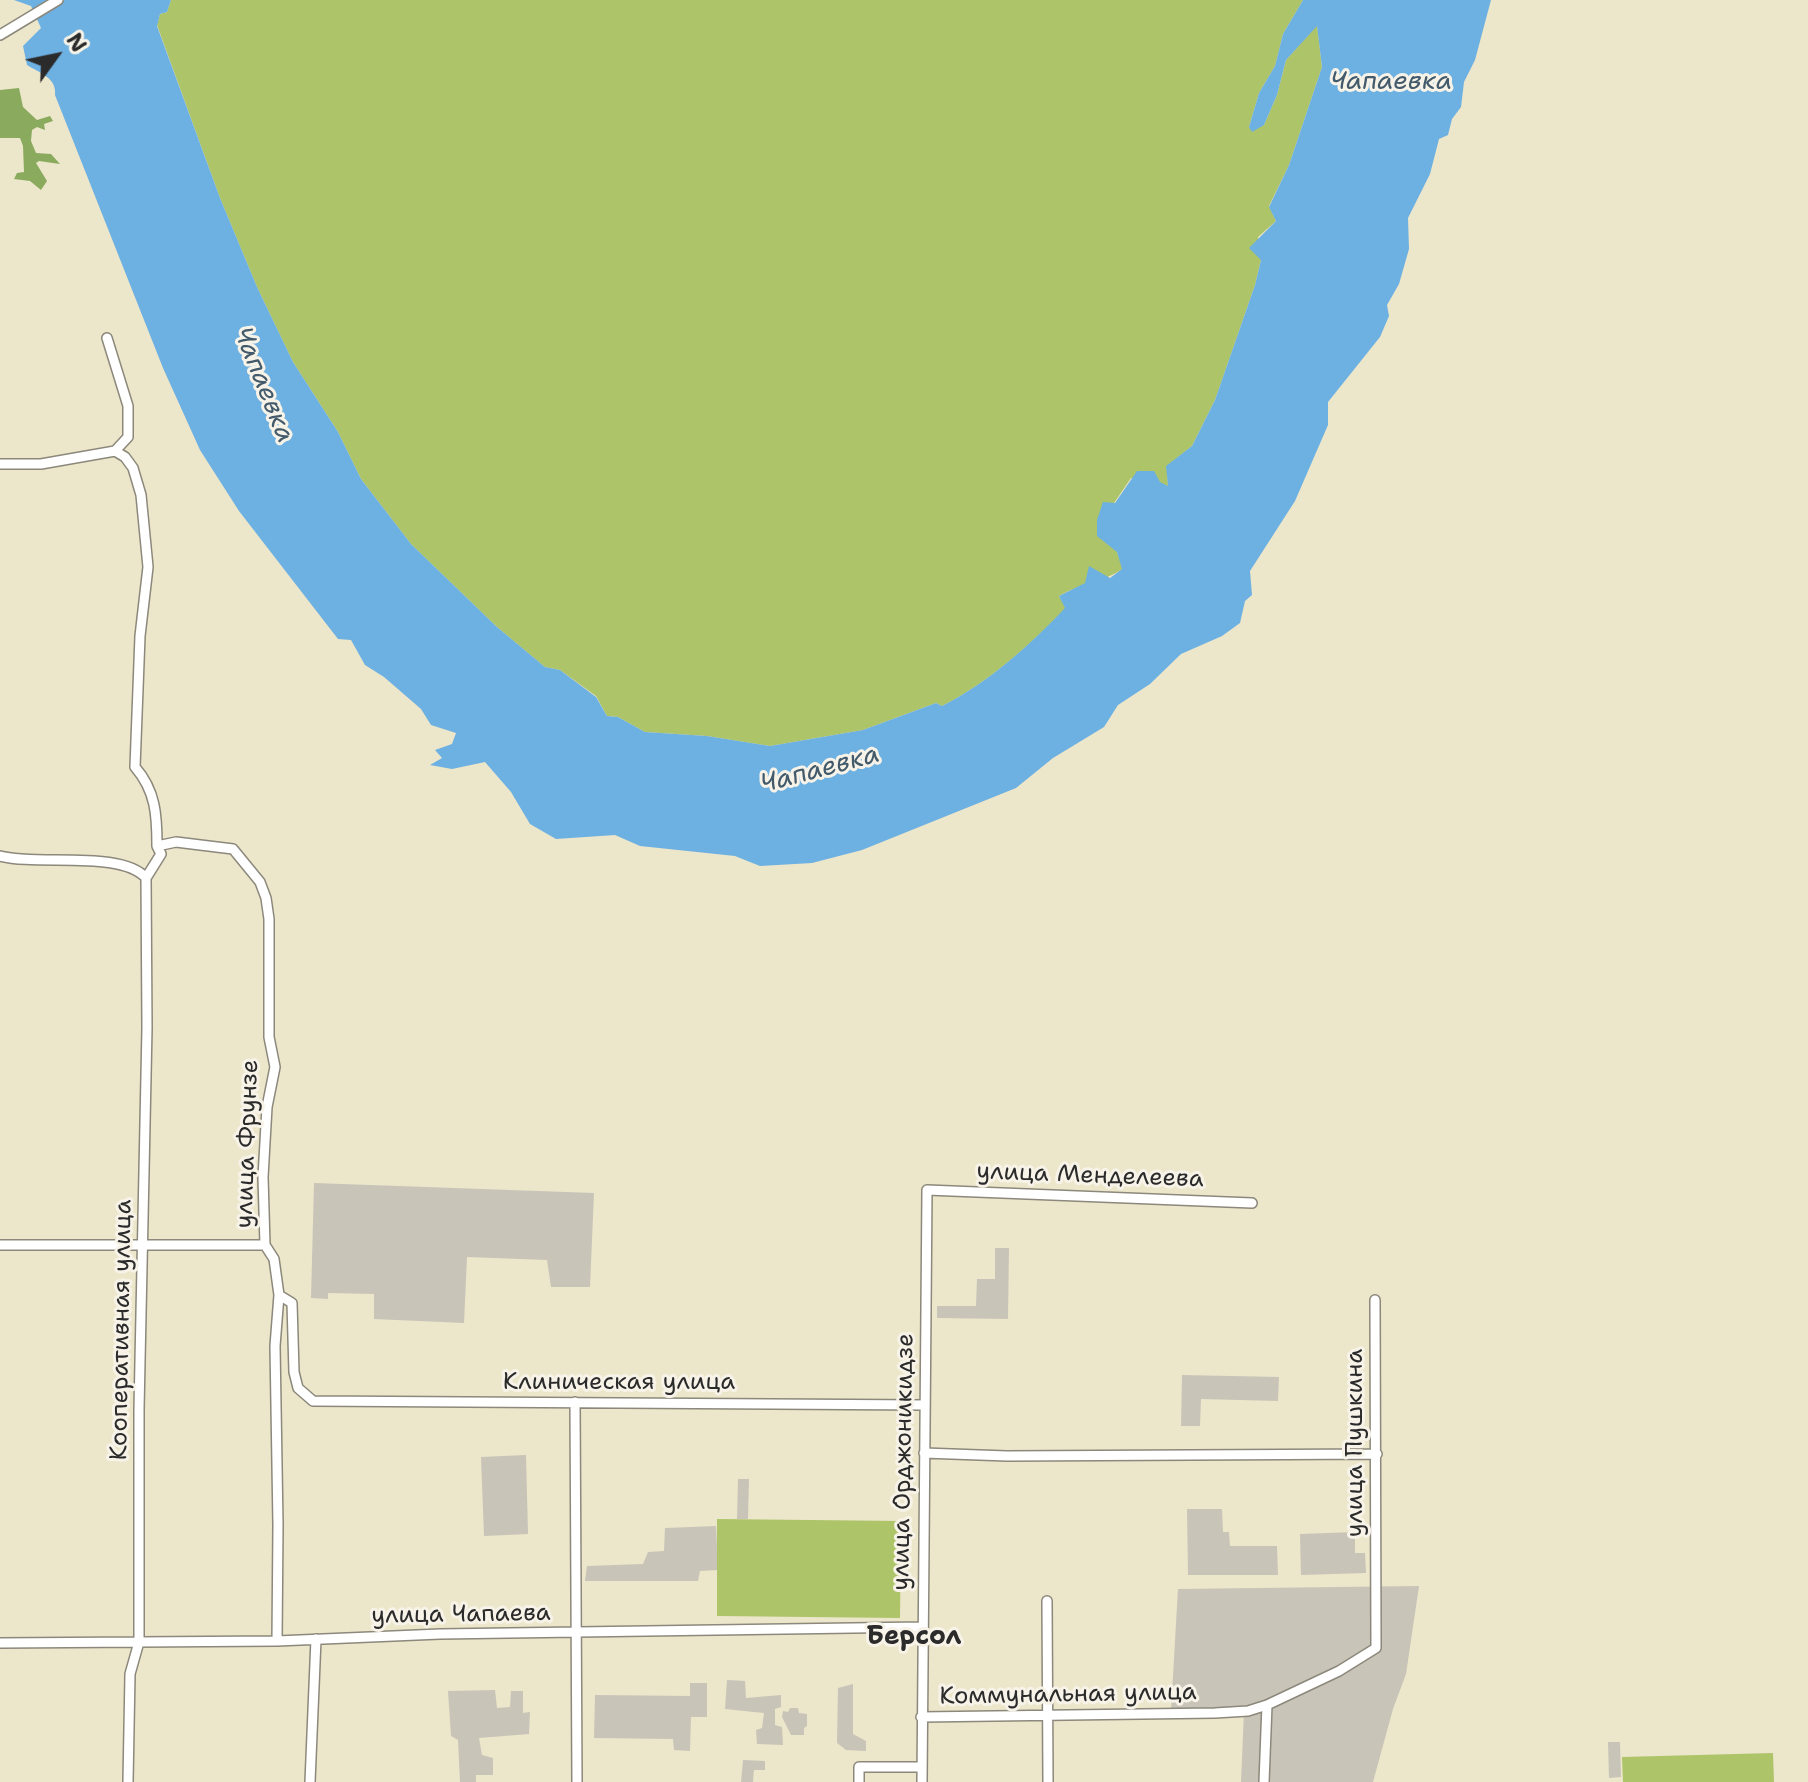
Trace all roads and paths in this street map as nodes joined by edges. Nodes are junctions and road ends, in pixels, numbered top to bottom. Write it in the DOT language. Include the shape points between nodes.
graph roads {
  1 [pos="58,0"];
  2 [pos="0,35"];
  3 [pos="107,338"];
  4 [pos="115,451"];
  5 [pos="0,464"];
  6 [pos="157,846"];
  7 [pos="0,856"];
  8 [pos="146,878"];
  9 [pos="927,1190"];
  10 [pos="1252,1203"];
  11 [pos="145,1244"];
  12 [pos="0,1245"];
  13 [pos="265,1245"];
  14 [pos="279,1295"];
  15 [pos="1375,1300"];
  16 [pos="575,1402"];
  17 [pos="925,1405"];
  18 [pos="924,1453"];
  19 [pos="1377,1454"];
  20 [pos="1047,1601"];
  21 [pos="922,1627"];
  22 [pos="576,1634"];
  23 [pos="316,1639"];
  24 [pos="277,1641"];
  25 [pos="139,1642"];
  26 [pos="0,1643"];
  27 [pos="1267,1705"];
  28 [pos="921,1717"];
  29 [pos="1048,1717"];
  30 [pos="922,1767"];
  31 [pos="128,1782"];
  32 [pos="310,1782"];
  33 [pos="577,1782"];
  34 [pos="859,1782"];
  35 [pos="922,1782"];
  36 [pos="1048,1782"];
  37 [pos="1264,1782"];
  1 -- 2 [label="street"];
  3 -- 4 [label="street" via="128,406 128,437"];
  4 -- 5 [label="street" via="41,464"];
  4 -- 6 [label="street" via="133,468 141,495 148,567 135,767 154,799"];
  6 -- 8 [label="street, Кооперативная улица" via="161,854"];
  6 -- 13 [label="street, улица Фрунзе" via="176,842 233,849 266,898 269,1037 275,1067 263,1177"];
  7 -- 8 [label="street" via="124,864"];
  8 -- 11 [label="street, Кооперативная улица"];
  9 -- 10 [label="street, улица Менделеева"];
  9 -- 17 [label="street, улица Орджоникидзе"];
  11 -- 12 [label="street"];
  11 -- 13 [label="street"];
  11 -- 25 [label="street, Кооперативная улица"];
  13 -- 14 [label="street, улица Фрунзе" via="274,1259"];
  14 -- 16 [label="street, Клиническая улица" via="292,1303 298,1388 313,1401"];
  14 -- 24 [label="street, улица Фрунзе"];
  15 -- 19 [label="street, улица Пушкина"];
  16 -- 17 [label="street, Клиническая улица"];
  16 -- 22 [label="street"];
  17 -- 18 [label="street, улица Орджоникидзе"];
  18 -- 19 [label="street"];
  18 -- 21 [label="street, улица Орджоникидзе"];
  19 -- 27 [label="street, улица Пушкина" via="1376,1648"];
  20 -- 29 [label="street"];
  21 -- 22 [label="street, улица Чапаева"];
  21 -- 28 [label="street, улица Орджоникидзе"];
  22 -- 23 [label="street, улица Чапаева"];
  22 -- 33 [label="street"];
  23 -- 24 [label="street, улица Чапаева"];
  23 -- 32 [label="street"];
  24 -- 25 [label="street, улица Чапаева"];
  25 -- 26 [label="street, улица Чапаева"];
  25 -- 31 [label="street, Кооперативная улица" via="130,1674"];
  27 -- 29 [label="street, Коммунальная улица" via="1215,1713"];
  27 -- 37 [label="street"];
  28 -- 29 [label="street, Коммунальная улица"];
  28 -- 30 [label="street, улица Орджоникидзе"];
  29 -- 36 [label="street"];
  30 -- 34 [label="street" via="859,1767"];
  30 -- 35 [label="street, улица Орджоникидзе"];
}
